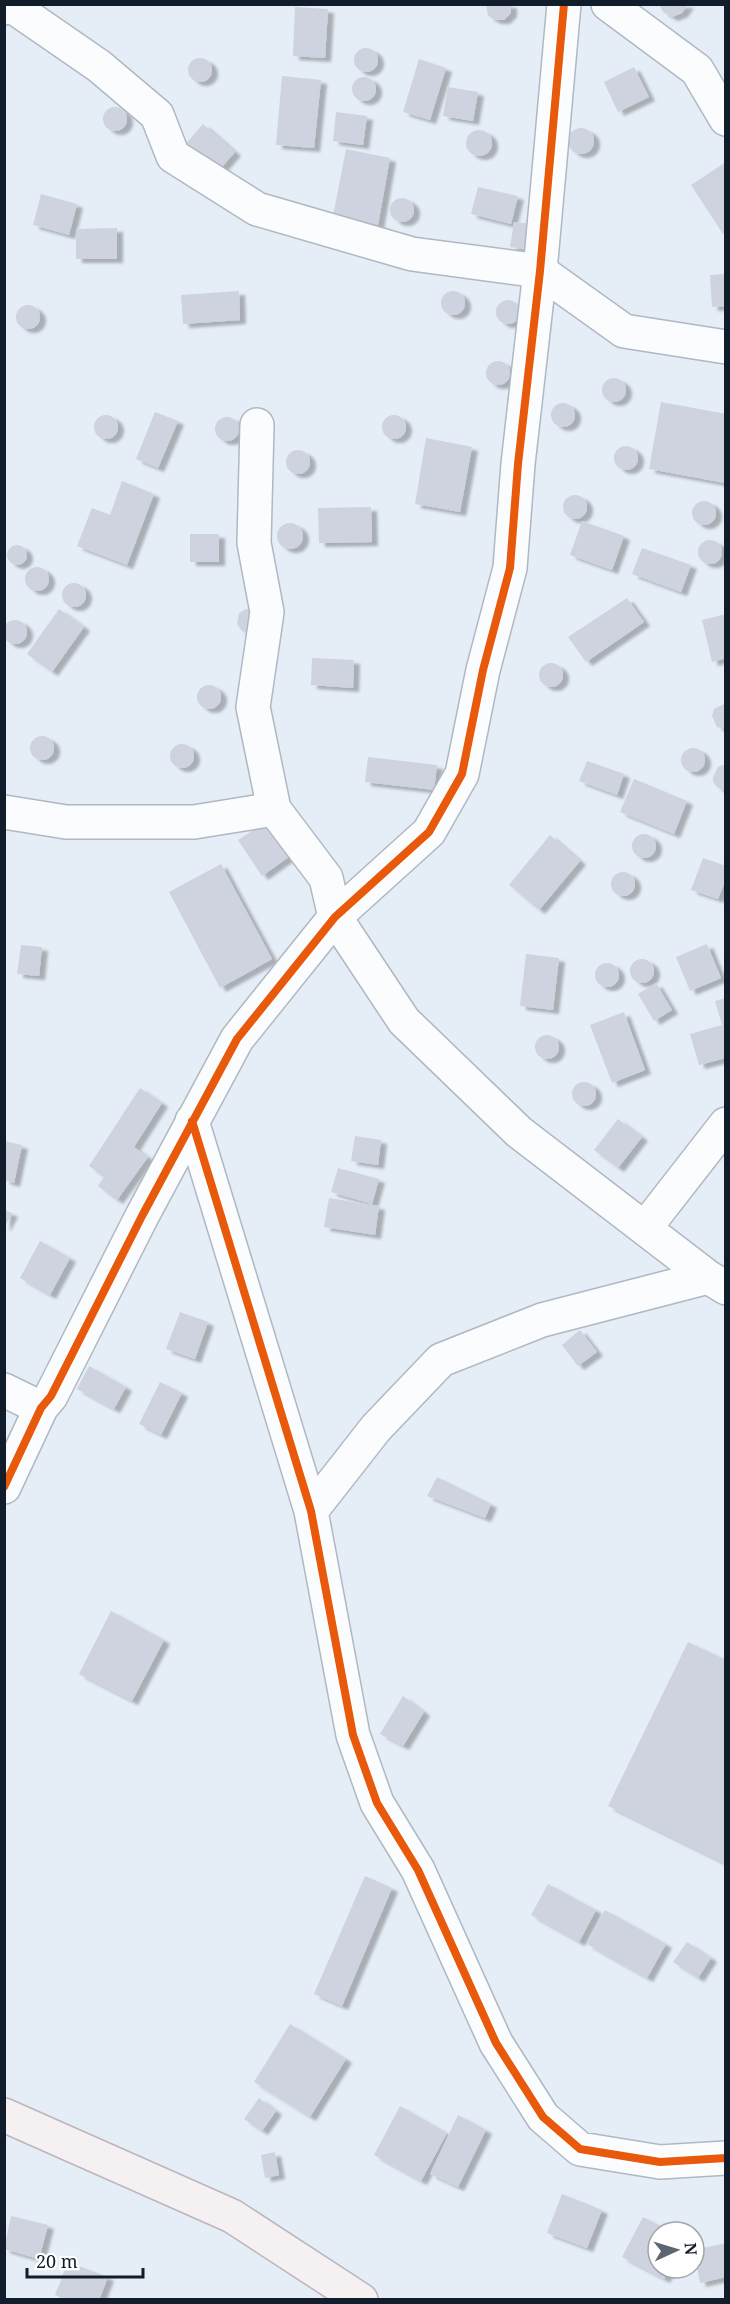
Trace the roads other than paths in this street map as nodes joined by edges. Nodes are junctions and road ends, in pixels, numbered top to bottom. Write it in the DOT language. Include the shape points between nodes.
graph roads {
  1 [pos="564,4"];
  2 [pos="608,4"];
  3 [pos="7,13"];
  4 [pos="721,102"];
  5 [pos="540,271"];
  6 [pos="726,347"];
  7 [pos="257,424"];
  8 [pos="274,808"];
  9 [pos="4,812"];
  10 [pos="335,917"];
  11 [pos="192,1121"];
  12 [pos="726,1124"];
  13 [pos="645,1228"];
  14 [pos="717,1282"];
  15 [pos="4,1390"];
  16 [pos="41,1408"];
  17 [pos="4,1487"];
  18 [pos="311,1511"];
  19 [pos="4,2115"];
  20 [pos="726,2158"];
  21 [pos="362,2300"];
  1 -- 5 [label="street"];
  2 -- 4 [label="street" via="697,70"];
  3 -- 5 [label="street" via="99,66 157,115 173,156 257,209 412,254"];
  5 -- 6 [label="street" via="624,331"];
  5 -- 10 [label="street" via="510,568 483,670 462,774 429,831"];
  7 -- 8 [label="street" via="254,543 267,612 253,707"];
  8 -- 9 [label="street" via="194,822 66,822"];
  8 -- 10 [label="street" via="326,878"];
  10 -- 11 [label="street" via="237,1040"];
  10 -- 13 [label="street" via="404,1021 519,1132"];
  11 -- 16 [label="street" via="51,1396"];
  11 -- 18 [label="street"];
  12 -- 13 [label="street"];
  13 -- 14 [label="street"];
  14 -- 18 [label="street" via="542,1320 441,1360 376,1428"];
  15 -- 16 [label="street"];
  16 -- 17 [label="street"];
  18 -- 20 [label="street" via="353,1735 377,1803 418,1870 496,2043 543,2117 580,2149 660,2162"];
  19 -- 21 [label="main road" via="232,2216"];
}
